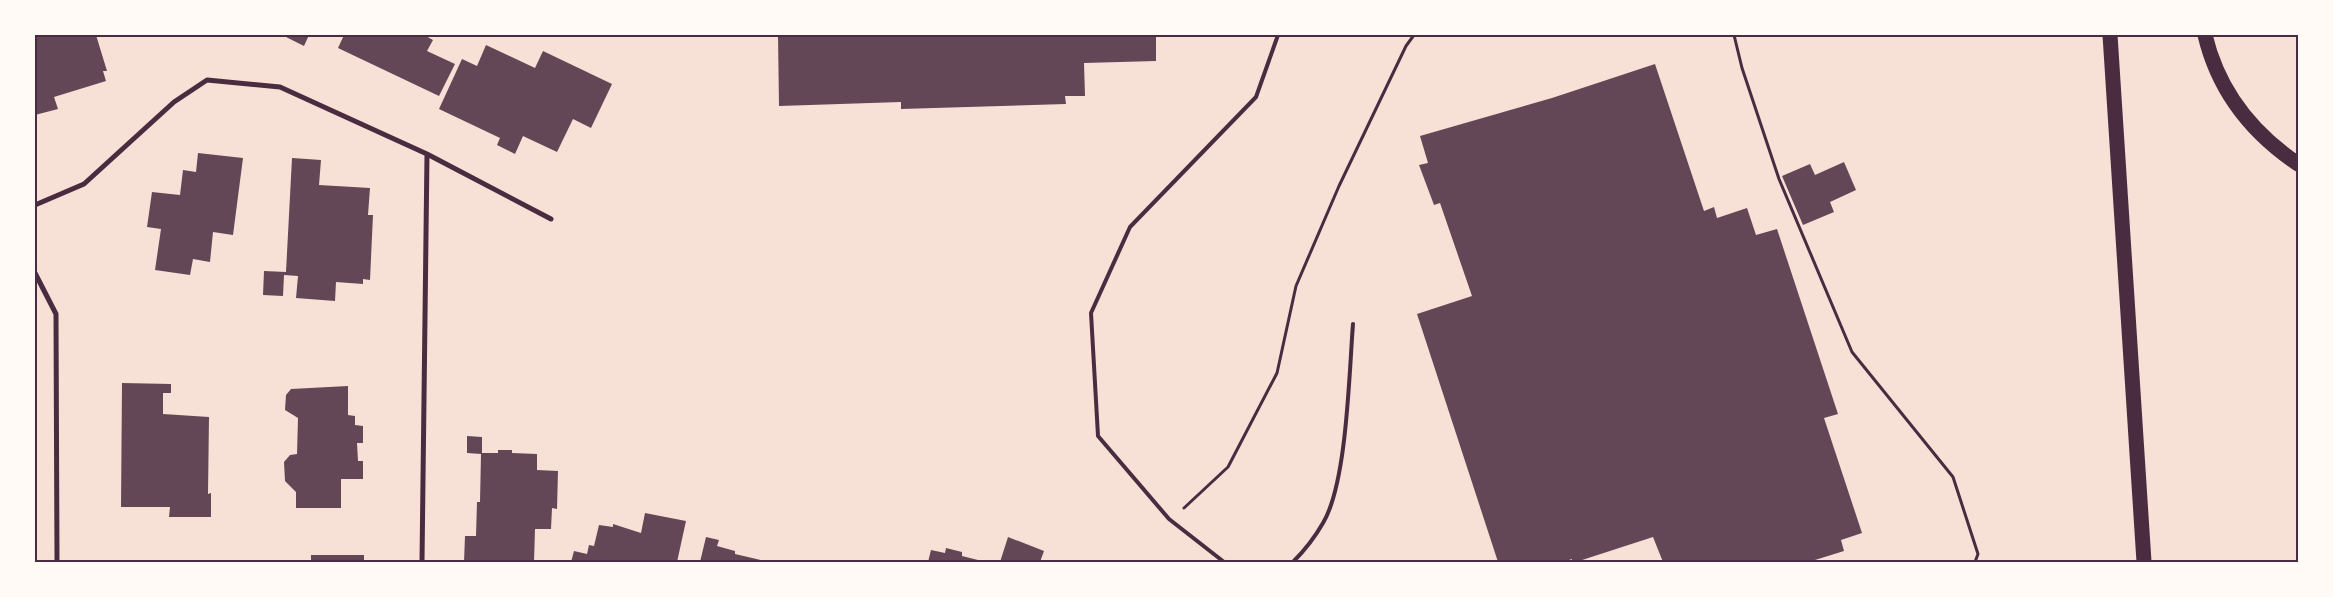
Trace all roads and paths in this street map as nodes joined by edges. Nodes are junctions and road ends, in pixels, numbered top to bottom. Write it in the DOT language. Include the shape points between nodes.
graph roads {
  1 [pos="1278,35"];
  2 [pos="1414,35"];
  3 [pos="1734,35"];
  4 [pos="2110,35"];
  5 [pos="2205,35"];
  6 [pos="427,154"];
  7 [pos="2298,164"];
  8 [pos="35,205"];
  9 [pos="551,219"];
  10 [pos="35,273"];
  11 [pos="1353,324"];
  12 [pos="1190,515"];
  13 [pos="57,562"];
  14 [pos="422,562"];
  15 [pos="1224,562"];
  16 [pos="1293,562"];
  17 [pos="1975,562"];
  18 [pos="2144,562"];
  1 -- 15 [label="lane" via="1256,97 1130,227 1091,314 1098,436 1169,519"];
  2 -- 12 [label="path" via="1343,177 1296,286 1277,373 1228,467 1183,509"];
  3 -- 17 [label="path" via="1779,179 1852,352 1953,476 1978,554"];
  4 -- 18 [label="highway"];
  5 -- 7 [label="highway" via="2230,98 2260,134"];
  6 -- 8 [label="street" via="280,87 207,80 174,102 84,184"];
  6 -- 9 [label="street"];
  6 -- 14 [label="street"];
  10 -- 13 [label="street" via="56,314"];
  11 -- 16 [label="lane" via="1335,494 1324,522"];
}
